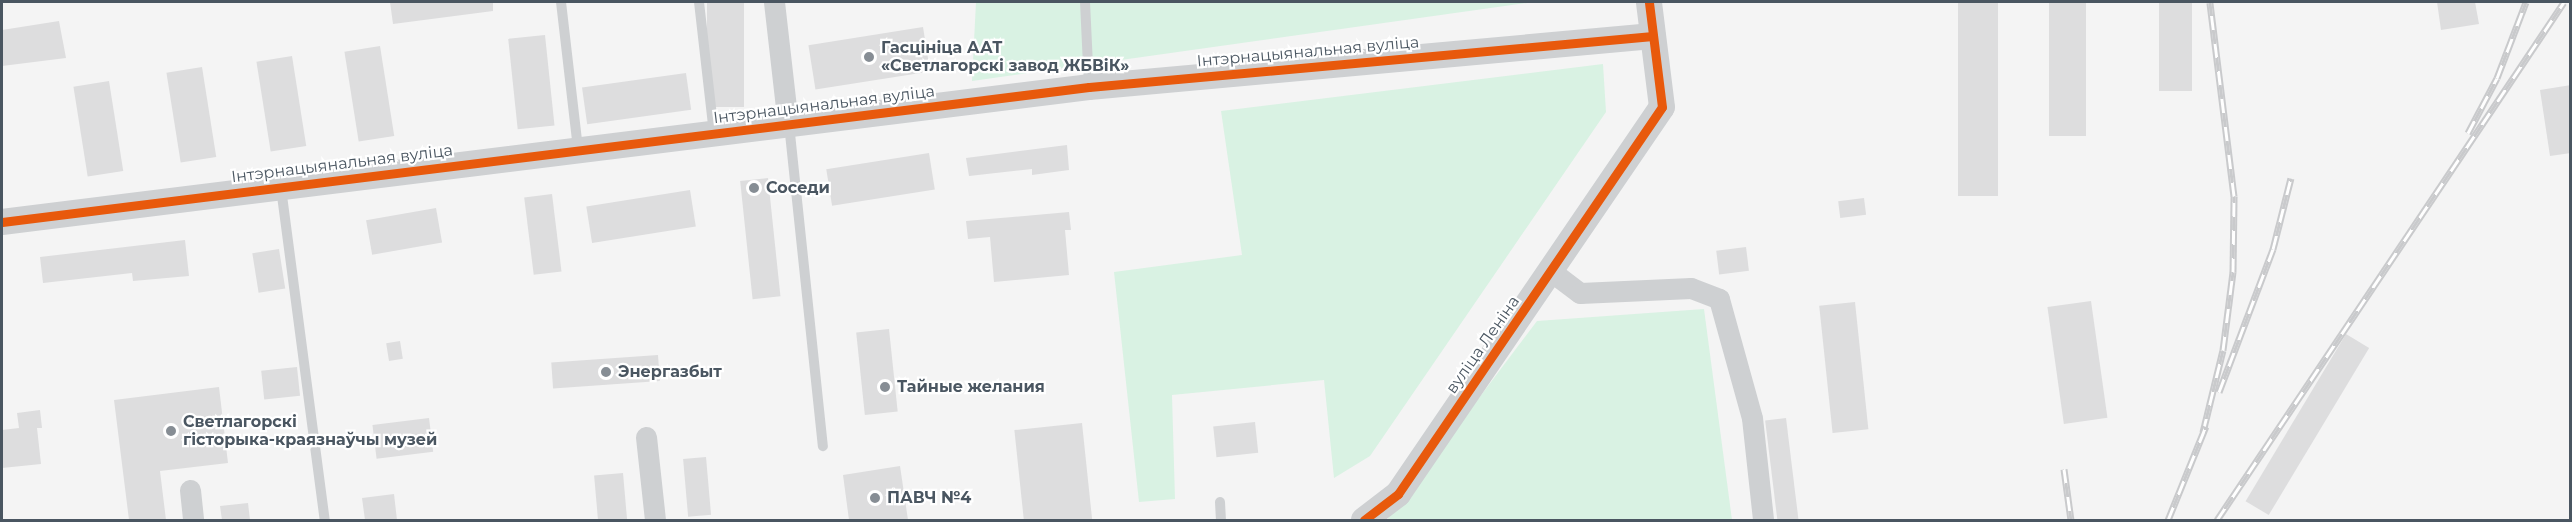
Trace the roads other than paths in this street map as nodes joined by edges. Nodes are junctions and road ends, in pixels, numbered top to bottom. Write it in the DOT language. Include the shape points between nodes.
graph roads {
  1 [pos="561,2"];
  2 [pos="699,2"];
  3 [pos="774,2"];
  4 [pos="1085,2"];
  5 [pos="1649,2"];
  6 [pos="1653,36"];
  7 [pos="1089,87"];
  8 [pos="789,124"];
  9 [pos="714,134"];
  10 [pos="578,150"];
  11 [pos="281,186"];
  12 [pos="2,222"];
  13 [pos="1552,272"];
  14 [pos="646,437"];
  15 [pos="823,446"];
  16 [pos="190,490"];
  17 [pos="1220,502"];
  18 [pos="193,520"];
  19 [pos="325,520"];
  20 [pos="655,520"];
  21 [pos="1221,520"];
  22 [pos="1364,520"];
  23 [pos="1763,520"];
  1 -- 10 [label="lane"];
  2 -- 9 [label="lane"];
  3 -- 8 [label="street"];
  4 -- 7 [label="lane"];
  5 -- 6 [label="street, вуліца Леніна"];
  6 -- 7 [label="street, Інтэрнацыянальная вуліца"];
  6 -- 13 [label="street, вуліца Леніна" via="1662,107"];
  7 -- 8 [label="street, Інтэрнацыянальная вуліца"];
  8 -- 9 [label="street, Інтэрнацыянальная вуліца"];
  8 -- 15 [label="lane"];
  9 -- 10 [label="street, Інтэрнацыянальная вуліца"];
  10 -- 11 [label="street, Інтэрнацыянальная вуліца"];
  11 -- 12 [label="street, Інтэрнацыянальная вуліца"];
  11 -- 19 [label="lane"];
  13 -- 22 [label="street, вуліца Леніна" via="1398,494"];
  13 -- 23 [label="street" via="1580,293 1691,288 1719,299 1752,418"];
  14 -- 20 [label="street"];
  16 -- 18 [label="street"];
  17 -- 21 [label="lane"];
}
